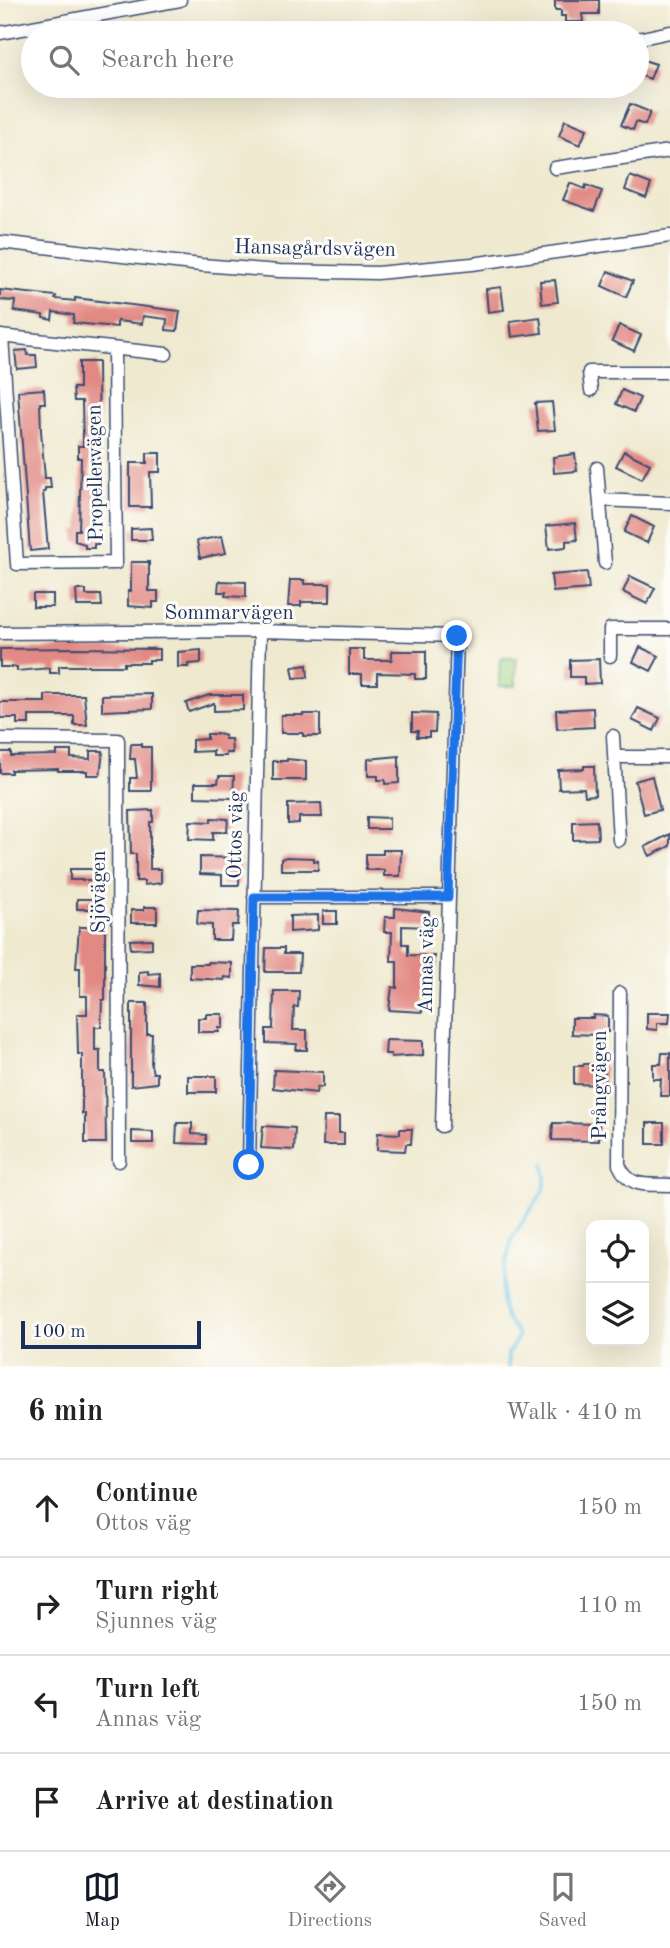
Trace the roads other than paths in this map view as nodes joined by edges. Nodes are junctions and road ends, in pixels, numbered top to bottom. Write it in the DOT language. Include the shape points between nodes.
graph roads {
  1 [pos="180,0"];
  2 [pos="65,21"];
  3 [pos="21,29"];
  4 [pos="0,33"];
  5 [pos="670,33"];
  6 [pos="649,37"];
  7 [pos="670,151"];
  8 [pos="555,168"];
  9 [pos="670,236"];
  10 [pos="0,242"];
  11 [pos="1,336"];
  12 [pos="114,349"];
  13 [pos="166,354"];
  14 [pos="670,372"];
  15 [pos="591,390"];
  16 [pos="597,468"];
  17 [pos="600,500"];
  18 [pos="670,503"];
  19 [pos="605,563"];
  20 [pos="670,629"];
  21 [pos="260,631"];
  22 [pos="0,633"];
  23 [pos="457,636"];
  24 [pos="610,656"];
  25 [pos="613,736"];
  26 [pos="0,739"];
  27 [pos="616,757"];
  28 [pos="670,757"];
  29 [pos="619,840"];
  30 [pos="254,897"];
  31 [pos="448,897"];
  32 [pos="620,993"];
  33 [pos="442,1126"];
  34 [pos="119,1161"];
  35 [pos="249,1165"];
  36 [pos="670,1185"];
  1 -- 2 [label="street"];
  3 -- 4 [label="street"];
  5 -- 6 [label="street"];
  7 -- 8 [label="street"];
  9 -- 10 [label="street, Hansagårdsvägen" via="377,273 201,265"];
  11 -- 12 [label="street"];
  11 -- 12 [label="street, Propellervägen" via="17,564 116,563"];
  12 -- 13 [label="street"];
  14 -- 15 [label="street" via="589,372"];
  16 -- 17 [label="street"];
  17 -- 18 [label="street"];
  17 -- 19 [label="street"];
  20 -- 24 [label="street" via="610,629"];
  21 -- 22 [label="street, Sommarvägen"];
  21 -- 23 [label="street, Sommarvägen"];
  21 -- 30 [label="street, Ottos väg"];
  23 -- 31 [label="street, Annas väg"];
  25 -- 27 [label="street"];
  26 -- 34 [label="street, Sjövägen" via="118,740"];
  27 -- 28 [label="street"];
  27 -- 29 [label="street"];
  30 -- 31 [label="street"];
  30 -- 35 [label="street, Ottos väg"];
  31 -- 33 [label="street, Annas väg"];
  32 -- 36 [label="street, Prångvägen" via="619,1165 633,1183"];
}
